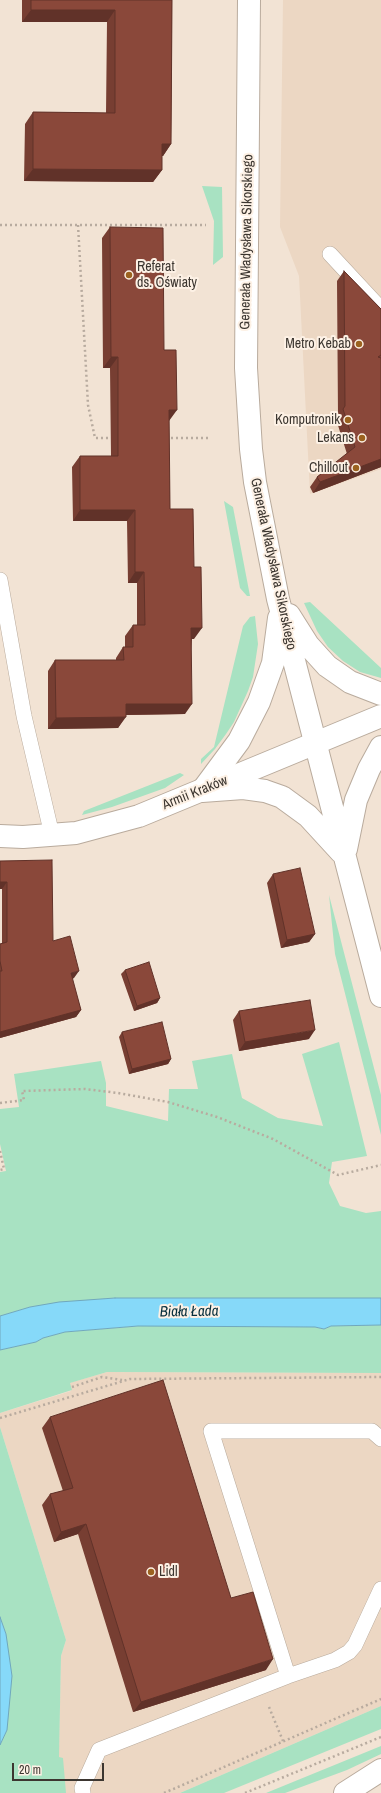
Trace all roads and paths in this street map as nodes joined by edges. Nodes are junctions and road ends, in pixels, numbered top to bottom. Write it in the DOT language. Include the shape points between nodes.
graph roads {
  1 [pos="249,0"];
  2 [pos="0,225"];
  3 [pos="78,225"];
  4 [pos="206,225"];
  5 [pos="330,254"];
  6 [pos="381,309"];
  7 [pos="118,438"];
  8 [pos="164,438"];
  9 [pos="210,438"];
  10 [pos="0,580"];
  11 [pos="278,599"];
  12 [pos="381,694"];
  13 [pos="381,716"];
  14 [pos="315,743"];
  15 [pos="381,748"];
  16 [pos="202,791"];
  17 [pos="52,835"];
  18 [pos="0,836"];
  19 [pos="344,856"];
  20 [pos="381,996"];
  21 [pos="0,1103"];
  22 [pos="0,1151"];
  23 [pos="381,1165"];
  24 [pos="0,1170"];
  25 [pos="381,1377"];
  26 [pos="124,1380"];
  27 [pos="72,1387"];
  28 [pos="0,1418"];
  29 [pos="381,1439"];
  30 [pos="381,1589"];
  31 [pos="288,1676"];
  32 [pos="261,1687"];
  33 [pos="381,1699"];
  34 [pos="381,1737"];
  35 [pos="283,1741"];
  36 [pos="381,1770"];
  37 [pos="83,1793"];
  38 [pos="164,1793"];
  39 [pos="245,1793"];
  40 [pos="346,1793"];
  1 -- 11 [label="street, Generała Władysława Sikorskiego" via="246,376 255,482"];
  2 -- 3 [label="path"];
  3 -- 4 [label="path"];
  3 -- 7 [label="path" via="88,405 95,438"];
  5 -- 6 [label="lane"];
  8 -- 9 [label="path"];
  10 -- 17 [label="lane" via="24,716"];
  11 -- 12 [label="street" via="308,645 327,666 350,682"];
  11 -- 14 [label="street, Generała Władysława Sikorskiego"];
  11 -- 16 [label="street" via="275,650 263,693 239,741"];
  13 -- 14 [label="street, Armii Kraków"];
  14 -- 16 [label="street, Armii Kraków"];
  14 -- 19 [label="street, Generała Władysława Sikorskiego"];
  15 -- 19 [label="street" via="356,800"];
  16 -- 17 [label="street, Armii Kraków" via="120,822 88,831"];
  16 -- 19 [label="street" via="243,788 264,791 282,798 308,816"];
  17 -- 18 [label="street, Armii Kraków"];
  19 -- 20 [label="street, Generała Władysława Sikorskiego"];
  21 -- 23 [label="path" via="24,1100 22,1091 85,1089 118,1093 168,1102 217,1117 273,1139 338,1175"];
  22 -- 24 [label="path" via="4,1169"];
  25 -- 26 [label="path"];
  26 -- 27 [label="path" via="102,1377"];
  26 -- 28 [label="path"];
  29 -- 31 [label="lane" via="372,1431 211,1431"];
  30 -- 31 [label="lane" via="355,1645 349,1652 335,1660"];
  31 -- 32 [label="lane"];
  32 -- 35 [label="path"];
  32 -- 37 [label="lane" via="98,1750 82,1788"];
  33 -- 35 [label="path"];
  34 -- 39 [label="path"];
  35 -- 38 [label="path"];
  36 -- 40 [label="street"];
}
